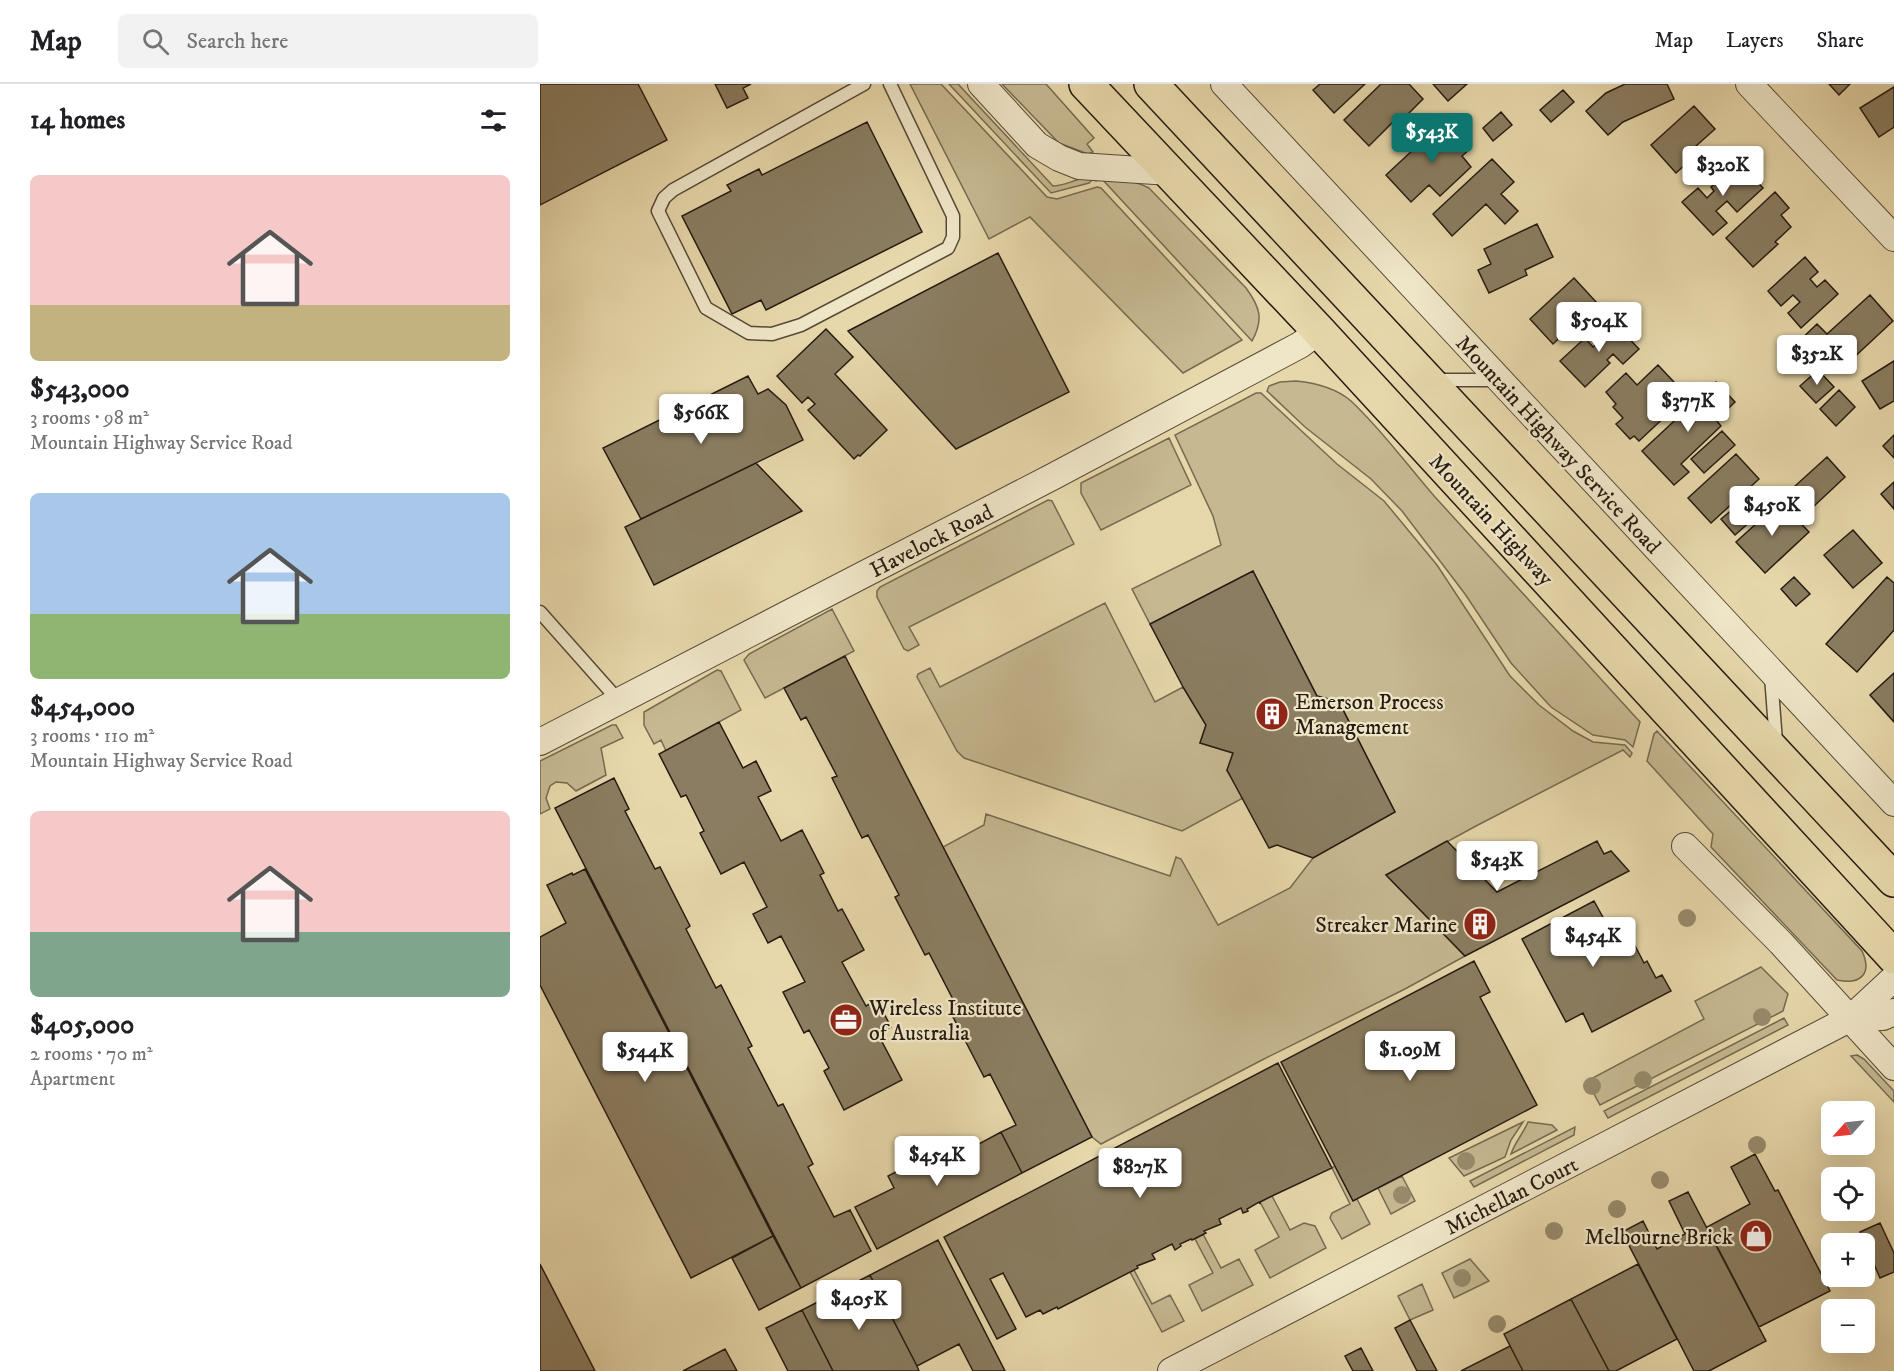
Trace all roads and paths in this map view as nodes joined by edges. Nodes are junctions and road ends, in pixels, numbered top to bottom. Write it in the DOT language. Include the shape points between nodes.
graph roads {
  1 [pos="864,84"];
  2 [pos="890,84"];
  3 [pos="981,84"];
  4 [pos="1086,84"];
  5 [pos="1151,84"];
  6 [pos="1224,84"];
  7 [pos="1749,84"];
  8 [pos="1170,172"];
  9 [pos="1894,238"];
  10 [pos="1353,298"];
  11 [pos="1319,331"];
  12 [pos="1430,380"];
  13 [pos="1499,380"];
  14 [pos="540,612"];
  15 [pos="1771,672"];
  16 [pos="619,701"];
  17 [pos="540,742"];
  18 [pos="1776,753"];
  19 [pos="1894,803"];
  20 [pos="1685,846"];
  21 [pos="1894,880"];
  22 [pos="1894,957"];
  23 [pos="1894,978"];
  24 [pos="1894,1012"];
  25 [pos="1851,1018"];
  26 [pos="1894,1067"];
  27 [pos="1172,1371"];
  1 -- 2 [label="lane" via="664,198 658,212 706,308 749,333 772,334 801,325 948,248 953,237 953,216"];
  3 -- 8 [label="street" via="1037,145 1059,158 1079,166"];
  4 -- 8 [label="main road, Mountain Highway"];
  5 -- 10 [label="main road"];
  6 -- 13 [label="street, Mountain Highway Service Road"];
  7 -- 9 [label="street"];
  8 -- 11 [label="main road, Mountain Highway"];
  10 -- 11 [label="main road"];
  10 -- 12 [label="main road"];
  11 -- 16 [label="street, Havelock Road" via="1300,345 1054,476"];
  11 -- 22 [label="main road, Mountain Highway"];
  12 -- 13 [label="lane"];
  12 -- 18 [label="main road"];
  13 -- 15 [label="street, Mountain Highway Service Road"];
  14 -- 16 [label="lane"];
  15 -- 18 [label="lane"];
  15 -- 19 [label="street, Mountain Highway Service Road"];
  16 -- 17 [label="street, Havelock Road"];
  18 -- 21 [label="main road"];
  20 -- 25 [label="street"];
  23 -- 25 [label="street, Michellan Court"];
  24 -- 25 [label="street, Michellan Court" via="1883,1017"];
  25 -- 26 [label="street"];
  25 -- 27 [label="street, Michellan Court"];
}
